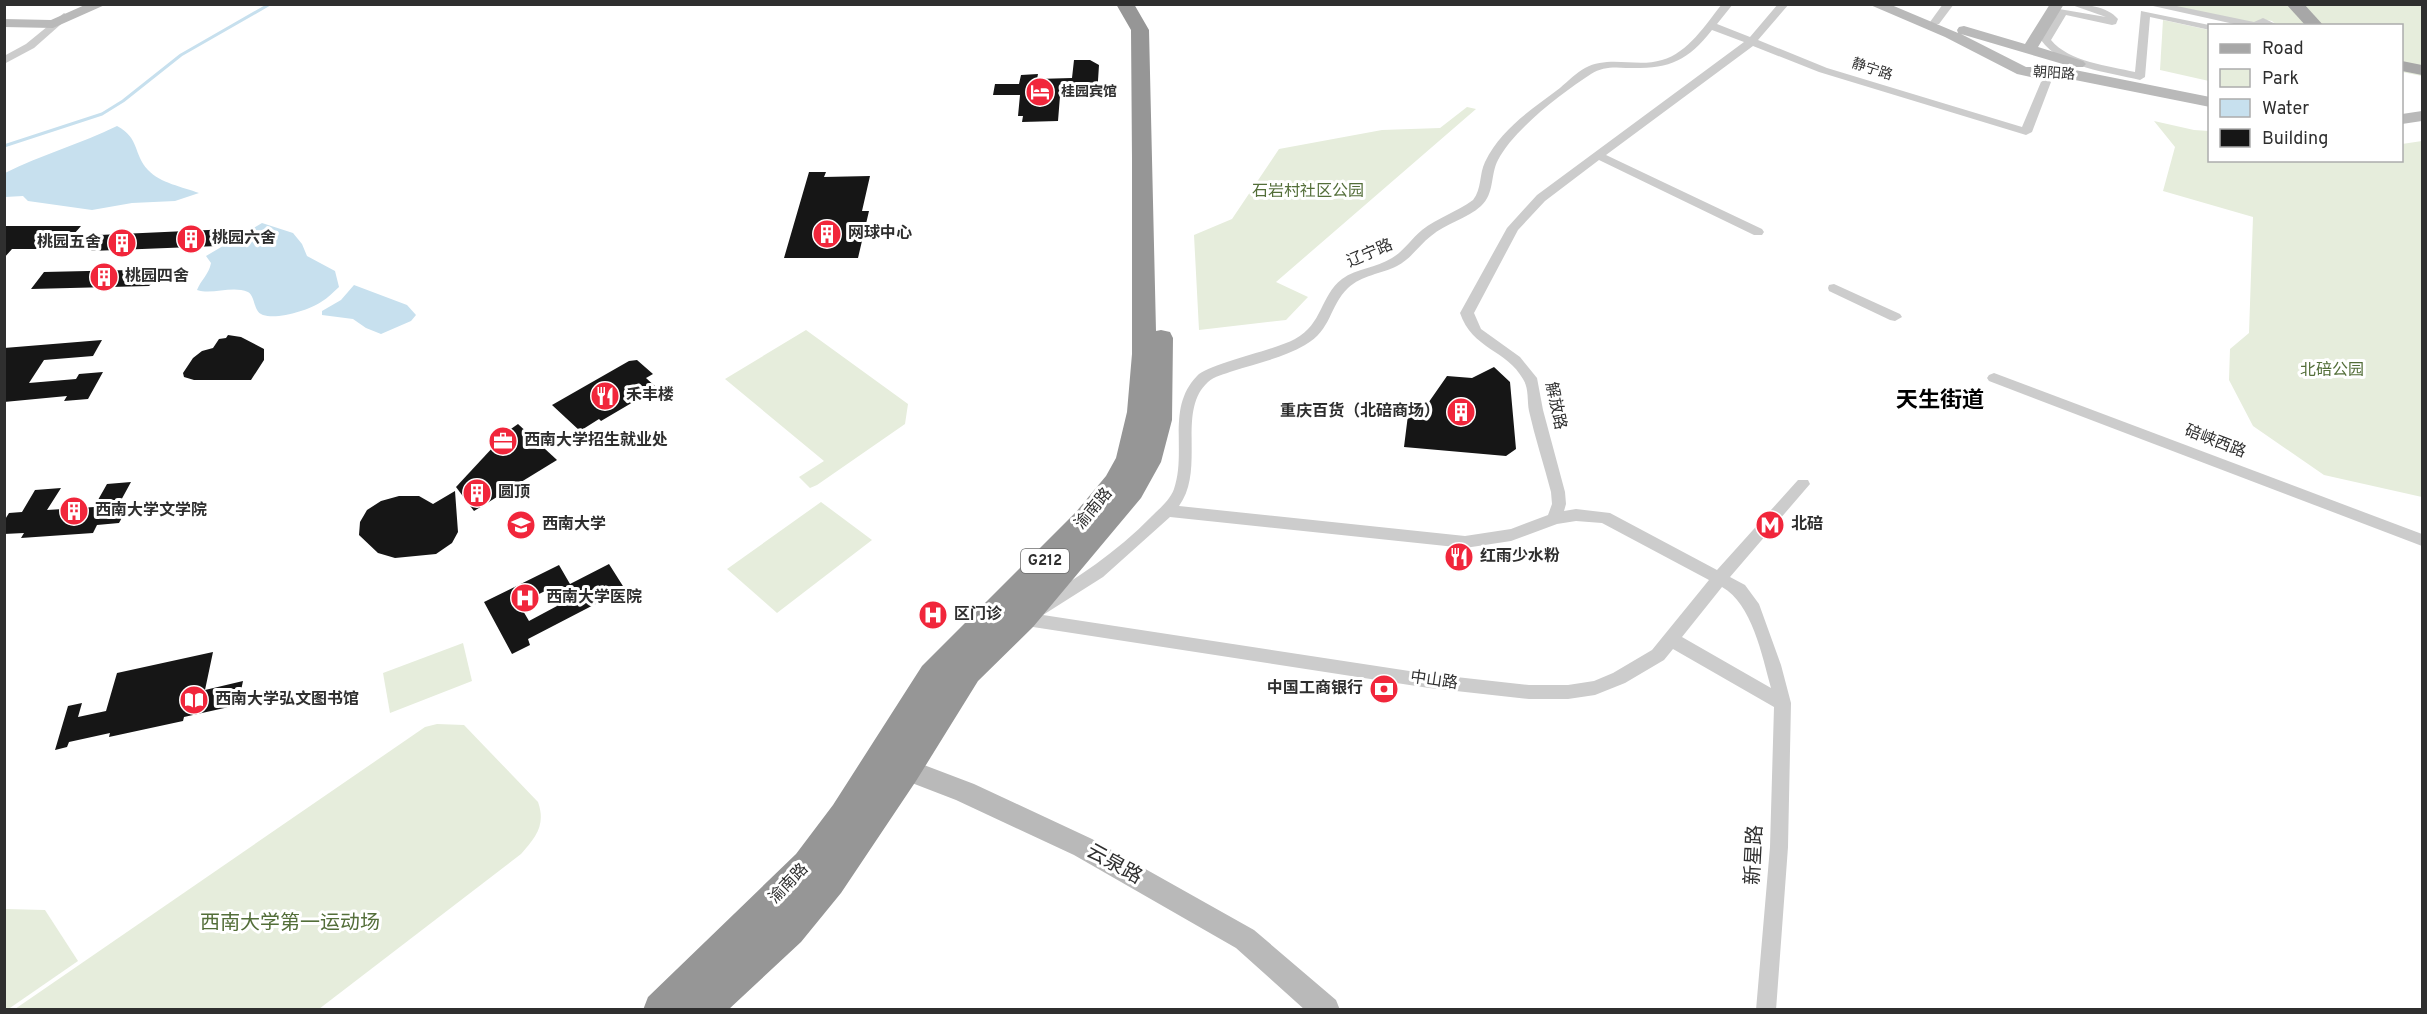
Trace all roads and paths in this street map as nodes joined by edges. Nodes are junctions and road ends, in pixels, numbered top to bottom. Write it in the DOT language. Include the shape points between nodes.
graph roads {
  1 [pos="89,4"];
  2 [pos="100,4"];
  3 [pos="1125,4"];
  4 [pos="1140,4"];
  5 [pos="1728,4"];
  6 [pos="1784,4"];
  7 [pos="1875,4"];
  8 [pos="1892,4"];
  9 [pos="1949,4"];
  10 [pos="2057,4"];
  11 [pos="2066,4"];
  12 [pos="2074,4"];
  13 [pos="2149,4"];
  14 [pos="2282,4"];
  15 [pos="2294,4"];
  16 [pos="4,17"];
  17 [pos="2102,17"];
  18 [pos="48,22"];
  19 [pos="1935,22"];
  20 [pos="4,23"];
  21 [pos="2251,24"];
  22 [pos="2302,24"];
  23 [pos="2314,24"];
  24 [pos="1712,26"];
  25 [pos="2208,27"];
  26 [pos="1752,42"];
  27 [pos="2029,50"];
  28 [pos="2403,59"];
  29 [pos="4,61"];
  30 [pos="2422,62"];
  31 [pos="2403,66"];
  32 [pos="2050,70"];
  33 [pos="2422,70"];
  34 [pos="2208,99"];
  35 [pos="2422,116"];
  36 [pos="2403,119"];
  37 [pos="2422,123"];
  38 [pos="2403,126"];
  39 [pos="1597,155"];
  40 [pos="1758,232"];
  41 [pos="1834,288"];
  42 [pos="1895,317"];
  43 [pos="1994,378"];
  44 [pos="1799,488"];
  45 [pos="1168,511"];
  46 [pos="1554,519"];
  47 [pos="2422,540"];
  48 [pos="1719,579"];
  49 [pos="993,614"];
  50 [pos="1023,619"];
  51 [pos="1672,640"];
  52 [pos="1783,703"];
  53 [pos="881,757"];
  54 [pos="905,771"];
  55 [pos="661,1010"];
  56 [pos="701,1010"];
  57 [pos="1326,1010"];
  58 [pos="1766,1010"];
  1 -- 18 [label="street"];
  2 -- 18 [label="street"];
  3 -- 49 [label="highway, 渝南路 / G212" via="1141,39 1144,354 1140,412 1129,458 1115,483 1086,519"];
  4 -- 50 [label="highway, 渝南路 / G212" via="1154,31 1162,355 1159,420 1148,462 1132,491"];
  5 -- 24 [label="street, 辽宁路"];
  6 -- 26 [label="street, 解放路"];
  7 -- 32 [label="street, 朝阳路" via="1950,34 2022,71"];
  8 -- 19 [label="street"];
  9 -- 19 [label="street"];
  10 -- 27 [label="street"];
  11 -- 17 [label="street"];
  12 -- 25 [label="street" via="2109,15 2112,22 2063,11 2047,35 2048,45 2060,54 2140,77 2145,13"];
  13 -- 21 [label="street"];
  14 -- 22 [label="main road"];
  15 -- 23 [label="main road"];
  16 -- 18 [label="street"];
  18 -- 20 [label="street"];
  18 -- 29 [label="street" via="30,46"];
  19 -- 27 [label="street"];
  24 -- 26 [label="street, 静宁路"];
  24 -- 45 [label="street, 辽宁路" via="1670,62 1620,64 1591,70 1520,123 1491,161 1487,188 1476,204 1424,234 1407,255 1394,263 1353,277 1338,287 1324,322 1310,336 1204,377 1186,403 1185,477 1181,493"];
  26 -- 32 [label="street, 静宁路" via="1823,70 2026,132"];
  26 -- 39 [label="street, 解放路"];
  27 -- 32 [label="street"];
  28 -- 30 [label="main road"];
  31 -- 33 [label="main road"];
  32 -- 34 [label="street, 朝阳路" via="2086,71"];
  35 -- 36 [label="street"];
  37 -- 38 [label="street"];
  39 -- 40 [label="street"];
  39 -- 46 [label="street, 解放路" via="1540,198 1513,228 1467,313 1468,324 1515,359 1531,378 1558,492"];
  41 -- 42 [label="street"];
  43 -- 47 [label="street, 碚峡西路"];
  44 -- 48 [label="street, 中山路"];
  45 -- 46 [label="street" via="1465,542 1505,538"];
  45 -- 50 [label="street, 辽宁路" via="1088,580"];
  46 -- 48 [label="street, 新星路" via="1576,515 1605,517"];
  48 -- 51 [label="street, 中山路"];
  48 -- 52 [label="street, 新星路" via="1739,589 1751,604"];
  49 -- 50 [label="street, 中山路"];
  49 -- 53 [label="highway, 渝南路 / G212" via="933,675"];
  50 -- 51 [label="street, 中山路" via="1528,693 1595,688 1644,665"];
  50 -- 54 [label="highway, 渝南路 / G212" via="967,672"];
  51 -- 52 [label="street"];
  52 -- 58 [label="street, 新星路" via="1779,847"];
  53 -- 54 [label="street, 云泉路"];
  53 -- 55 [label="highway, 渝南路 / G212" via="808,865"];
  54 -- 56 [label="highway, 渝南路 / G212" via="829,882 789,930"];
  54 -- 57 [label="street, 云泉路" via="965,792 1083,847 1214,921 1245,939"];
}
